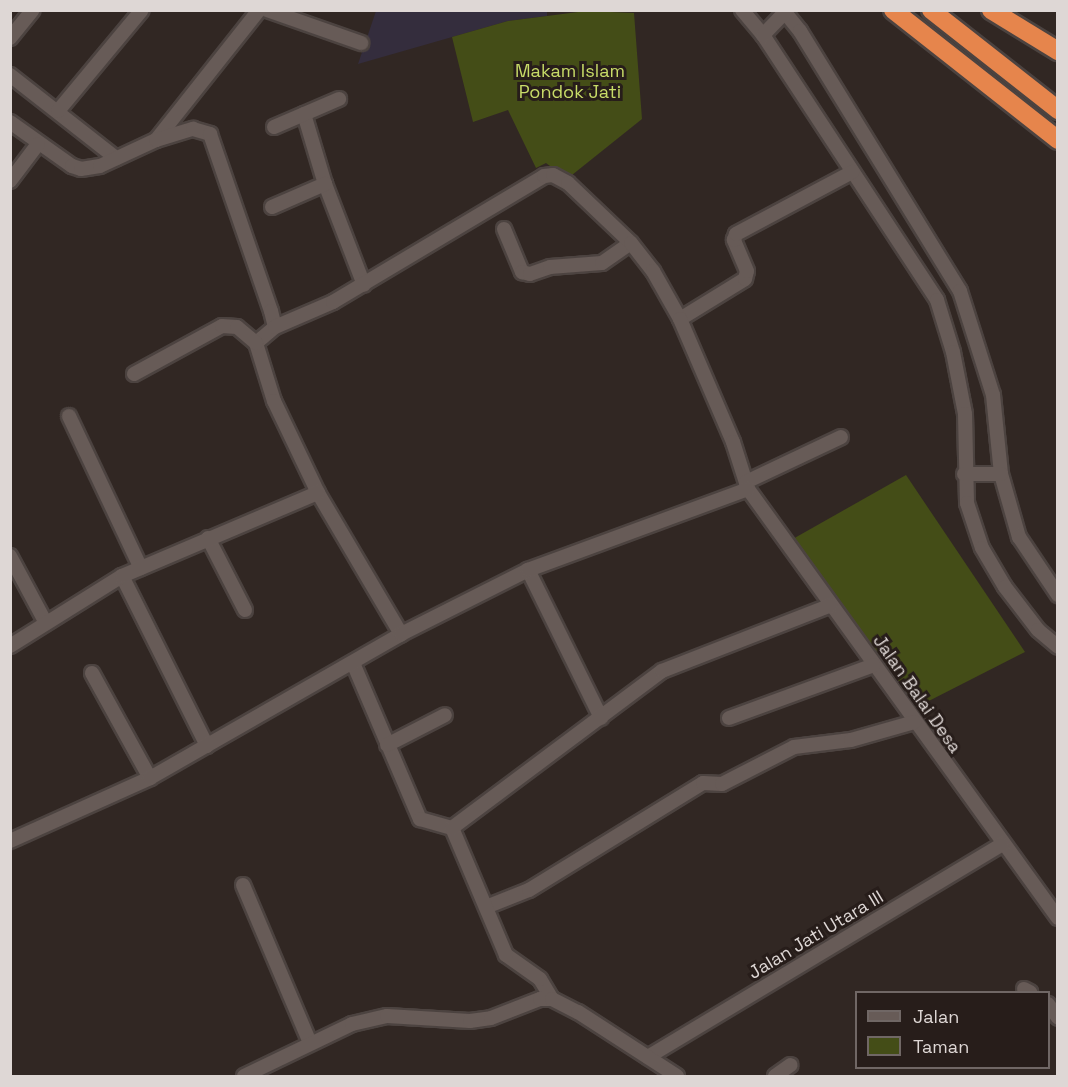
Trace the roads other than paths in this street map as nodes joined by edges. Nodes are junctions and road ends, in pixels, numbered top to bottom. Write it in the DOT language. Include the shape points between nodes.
graph roads {
  1 [pos="33,10"];
  2 [pos="142,10"];
  3 [pos="259,10"];
  4 [pos="267,10"];
  5 [pos="742,10"];
  6 [pos="893,10"];
  7 [pos="931,10"];
  8 [pos="991,10"];
  9 [pos="784,11"];
  10 [pos="764,35"];
  11 [pos="10,38"];
  12 [pos="361,43"];
  13 [pos="1058,51"];
  14 [pos="10,75"];
  15 [pos="339,99"];
  16 [pos="1058,110"];
  17 [pos="58,111"];
  18 [pos="304,114"];
  19 [pos="10,122"];
  20 [pos="274,127"];
  21 [pos="156,140"];
  22 [pos="1058,140"];
  23 [pos="38,144"];
  24 [pos="116,158"];
  25 [pos="852,172"];
  26 [pos="10,181"];
  27 [pos="325,184"];
  28 [pos="272,207"];
  29 [pos="504,229"];
  30 [pos="631,243"];
  31 [pos="364,285"];
  32 [pos="680,319"];
  33 [pos="274,327"];
  34 [pos="256,343"];
  35 [pos="134,374"];
  36 [pos="69,416"];
  37 [pos="841,437"];
  38 [pos="964,474"];
  39 [pos="1001,474"];
  40 [pos="747,485"];
  41 [pos="318,493"];
  42 [pos="208,538"];
  43 [pos="10,556"];
  44 [pos="141,568"];
  45 [pos="528,570"];
  46 [pos="122,576"];
  47 [pos="1058,595"];
  48 [pos="831,605"];
  49 [pos="245,610"];
  50 [pos="46,623"];
  51 [pos="400,634"];
  52 [pos="10,646"];
  53 [pos="1058,647"];
  54 [pos="353,663"];
  55 [pos="874,665"];
  56 [pos="92,673"];
  57 [pos="445,715"];
  58 [pos="600,718"];
  59 [pos="729,718"];
  60 [pos="914,722"];
  61 [pos="387,745"];
  62 [pos="207,746"];
  63 [pos="150,778"];
  64 [pos="452,828"];
  65 [pos="10,841"];
  66 [pos="1002,844"];
  67 [pos="243,885"];
  68 [pos="486,907"];
  69 [pos="1058,918"];
  70 [pos="552,999"];
  71 [pos="310,1043"];
  72 [pos="648,1057"];
  73 [pos="791,1065"];
  74 [pos="244,1077"];
  75 [pos="677,1077"];
  76 [pos="775,1077"];
  1 -- 11 [label="street"];
  2 -- 17 [label="street"];
  3 -- 21 [label="street"];
  4 -- 12 [label="street"];
  5 -- 10 [label="street"];
  6 -- 22 [label="highway"];
  7 -- 16 [label="highway"];
  8 -- 13 [label="highway"];
  9 -- 10 [label="street"];
  9 -- 39 [label="street" via="960,291 993,394"];
  10 -- 25 [label="street"];
  14 -- 17 [label="street"];
  15 -- 18 [label="street"];
  17 -- 24 [label="street"];
  18 -- 20 [label="street"];
  18 -- 27 [label="street"];
  19 -- 23 [label="street"];
  21 -- 24 [label="street"];
  21 -- 33 [label="street" via="193,129 210,134"];
  23 -- 24 [label="street" via="81,170"];
  23 -- 26 [label="street"];
  25 -- 32 [label="street" via="736,234 734,240 747,271 745,279"];
  25 -- 38 [label="street" via="937,300 953,352 965,414"];
  27 -- 28 [label="street"];
  27 -- 31 [label="street"];
  29 -- 30 [label="street" via="522,272 530,274 550,267 602,263"];
  30 -- 31 [label="street, Jalan Balai Desa" via="568,183 553,175"];
  30 -- 32 [label="street, Jalan Balai Desa" via="653,271"];
  31 -- 33 [label="street"];
  32 -- 40 [label="street, Jalan Balai Desa"];
  33 -- 34 [label="street"];
  34 -- 35 [label="street" via="237,327 222,326"];
  34 -- 41 [label="street" via="274,401"];
  36 -- 44 [label="street"];
  37 -- 40 [label="street"];
  38 -- 39 [label="street"];
  38 -- 53 [label="street" via="967,502 982,548 1005,587 1038,630"];
  39 -- 47 [label="street" via="1018,537"];
  40 -- 45 [label="street"];
  40 -- 48 [label="street, Jalan Balai Desa"];
  41 -- 42 [label="street"];
  41 -- 51 [label="street"];
  42 -- 44 [label="street"];
  42 -- 49 [label="street"];
  43 -- 50 [label="street"];
  44 -- 46 [label="street"];
  45 -- 51 [label="street"];
  45 -- 58 [label="street"];
  46 -- 50 [label="street"];
  46 -- 62 [label="street"];
  48 -- 55 [label="street, Jalan Balai Desa"];
  48 -- 58 [label="street" via="662,671"];
  50 -- 52 [label="street"];
  51 -- 54 [label="street"];
  54 -- 61 [label="street"];
  54 -- 62 [label="street"];
  55 -- 59 [label="street"];
  55 -- 60 [label="street, Jalan Balai Desa"];
  56 -- 63 [label="street"];
  57 -- 61 [label="street"];
  58 -- 64 [label="street"];
  60 -- 66 [label="street, Jalan Balai Desa"];
  60 -- 68 [label="street" via="851,740 794,747 722,784 703,783 529,890"];
  61 -- 64 [label="street" via="420,819"];
  62 -- 63 [label="street"];
  63 -- 65 [label="street"];
  64 -- 68 [label="street"];
  66 -- 69 [label="street, Jalan Balai Desa"];
  66 -- 72 [label="street, Jalan Jati Utara III"];
  67 -- 71 [label="street"];
  68 -- 70 [label="street" via="506,955 540,979"];
  70 -- 71 [label="street" via="540,999 491,1018 470,1021 387,1016 352,1024"];
  70 -- 72 [label="street"];
  71 -- 74 [label="street"];
  72 -- 75 [label="street"];
  73 -- 76 [label="street"];
}
